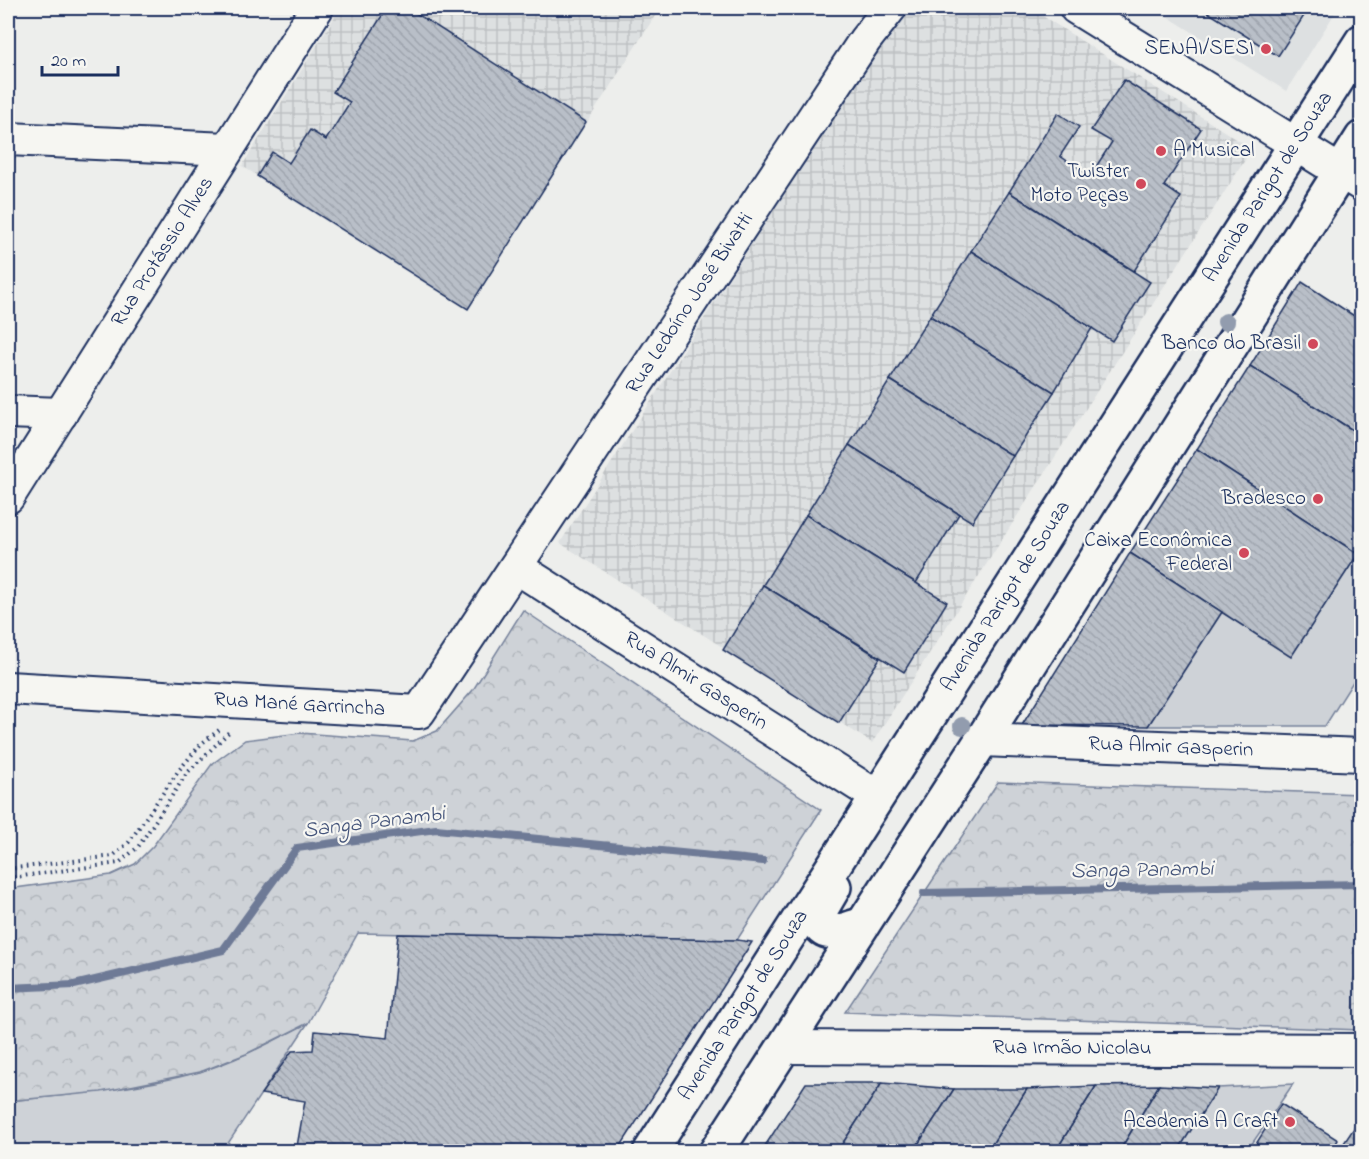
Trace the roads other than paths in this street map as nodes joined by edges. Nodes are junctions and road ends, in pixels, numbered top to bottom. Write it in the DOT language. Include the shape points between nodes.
graph roads {
  1 [pos="317,8"];
  2 [pos="865,8"];
  3 [pos="890,8"];
  4 [pos="1076,8"];
  5 [pos="864,40"];
  6 [pos="1362,41"];
  7 [pos="1362,138"];
  8 [pos="8,139"];
  9 [pos="1296,143"];
  10 [pos="227,149"];
  11 [pos="1351,178"];
  12 [pos="8,412"];
  13 [pos="61,414"];
  14 [pos="8,497"];
  15 [pos="516,567"];
  16 [pos="8,688"];
  17 [pos="982,740"];
  18 [pos="1362,755"];
  19 [pos="876,796"];
  20 [pos="860,926"];
  21 [pos="772,959"];
  22 [pos="784,1047"];
  23 [pos="1362,1050"];
  24 [pos="650,1152"];
  25 [pos="716,1152"];
  1 -- 10 [label="street, Rua Protássio Alves"];
  2 -- 5 [label="street"];
  3 -- 5 [label="street, Rua Ledoíno José Bivatti"];
  4 -- 9 [label="street"];
  5 -- 15 [label="street, Rua Ledoíno José Bivatti"];
  6 -- 9 [label="main road, Avenida Parigot de Souza"];
  7 -- 11 [label="main road"];
  8 -- 10 [label="street"];
  9 -- 11 [label="street"];
  9 -- 19 [label="main road, Avenida Parigot de Souza"];
  10 -- 13 [label="street, Rua Protássio Alves"];
  11 -- 17 [label="main road"];
  12 -- 13 [label="street"];
  13 -- 14 [label="street, Rua Protássio Alves"];
  15 -- 16 [label="street, Rua Mané Garrincha" via="419,712"];
  15 -- 19 [label="street, Rua Almir Gasperin"];
  17 -- 18 [label="street, Rua Almir Gasperin"];
  17 -- 20 [label="main road"];
  19 -- 20 [label="main road" via="818,923 828,933"];
  19 -- 21 [label="main road, Avenida Parigot de Souza"];
  20 -- 22 [label="main road"];
  21 -- 22 [label="main road" via="791,941 805,938 815,947 817,964 786,1033"];
  21 -- 24 [label="main road, Avenida Parigot de Souza"];
  22 -- 23 [label="street, Rua Irmão Nicolau"];
  22 -- 25 [label="main road"];
}
